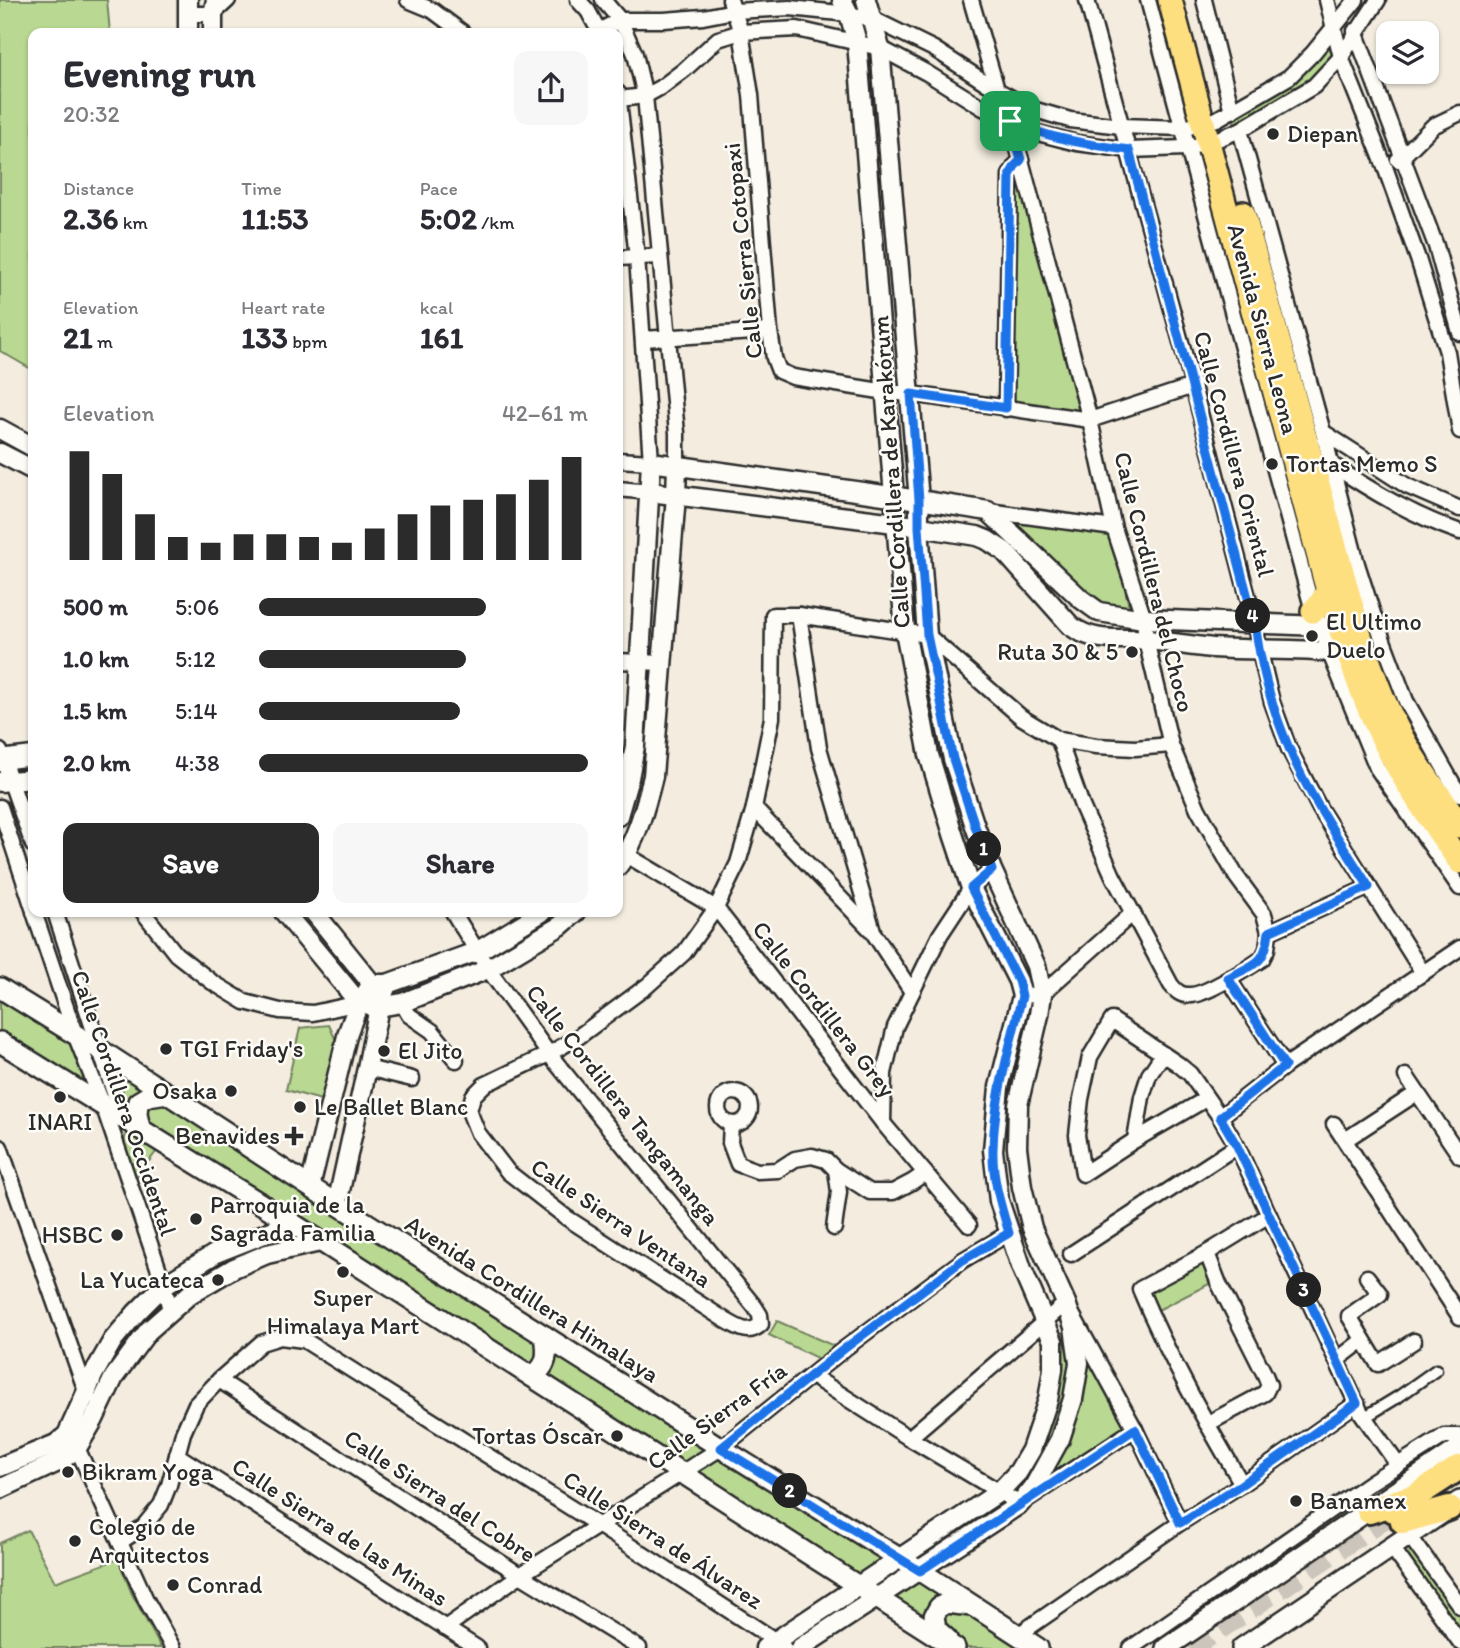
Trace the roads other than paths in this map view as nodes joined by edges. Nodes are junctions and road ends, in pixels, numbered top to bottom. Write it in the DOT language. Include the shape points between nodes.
graph roads {
  1 [pos="228,0"];
  2 [pos="408,0"];
  3 [pos="578,0"];
  4 [pos="603,0"];
  5 [pos="866,0"];
  6 [pos="971,0"];
  7 [pos="1087,0"];
  8 [pos="1148,0"];
  9 [pos="1170,0"];
  10 [pos="1186,0"];
  11 [pos="1204,0"];
  12 [pos="1327,0"];
  13 [pos="1378,0"];
  14 [pos="1352,3"];
  15 [pos="435,5"];
  16 [pos="732,5"];
  17 [pos="188,7"];
  18 [pos="214,7"];
  19 [pos="846,7"];
  20 [pos="873,19"];
  21 [pos="620,20"];
  22 [pos="188,28"];
  23 [pos="214,28"];
  24 [pos="458,28"];
  25 [pos="597,28"];
  26 [pos="606,28"];
  27 [pos="1333,29"];
  28 [pos="741,32"];
  29 [pos="1357,35"];
  30 [pos="857,42"];
  31 [pos="880,48"];
  32 [pos="1341,58"];
  33 [pos="997,90"];
  34 [pos="623,96"];
  35 [pos="645,96"];
  36 [pos="1460,113"];
  37 [pos="1010,121"];
  38 [pos="1122,126"];
  39 [pos="1211,130"];
  40 [pos="623,138"];
  41 [pos="1129,150"];
  42 [pos="1403,156"];
  43 [pos="1021,160"];
  44 [pos="1385,167"];
  45 [pos="660,256"];
  46 [pos="637,257"];
  47 [pos="623,258"];
  48 [pos="770,331"];
  49 [pos="1460,333"];
  50 [pos="666,337"];
  51 [pos="643,339"];
  52 [pos="1193,386"];
  53 [pos="886,392"];
  54 [pos="911,394"];
  55 [pos="1006,408"];
  56 [pos="1090,420"];
  57 [pos="0,429"];
  58 [pos="1460,431"];
  59 [pos="1323,432"];
  60 [pos="28,444"];
  61 [pos="0,453"];
  62 [pos="623,460"];
  63 [pos="651,462"];
  64 [pos="1331,464"];
  65 [pos="677,465"];
  66 [pos="28,467"];
  67 [pos="623,489"];
  68 [pos="650,492"];
  69 [pos="676,496"];
  70 [pos="893,496"];
  71 [pos="705,500"];
  72 [pos="919,500"];
  73 [pos="1460,509"];
  74 [pos="988,511"];
  75 [pos="895,523"];
  76 [pos="919,527"];
  77 [pos="1114,528"];
  78 [pos="673,529"];
  79 [pos="1460,532"];
  80 [pos="1328,591"];
  81 [pos="799,615"];
  82 [pos="1143,619"];
  83 [pos="1255,624"];
  84 [pos="1334,625"];
  85 [pos="905,631"];
  86 [pos="927,635"];
  87 [pos="1146,640"];
  88 [pos="1259,648"];
  89 [pos="1351,655"];
  90 [pos="623,661"];
  91 [pos="639,661"];
  92 [pos="661,663"];
  93 [pos="1059,740"];
  94 [pos="1171,745"];
  95 [pos="1389,752"];
  96 [pos="28,756"];
  97 [pos="1,757"];
  98 [pos="28,780"];
  99 [pos="6,782"];
  100 [pos="623,799"];
  101 [pos="1456,802"];
  102 [pos="0,807"];
  103 [pos="754,808"];
  104 [pos="28,833"];
  105 [pos="1460,846"];
  106 [pos="623,853"];
  107 [pos="623,858"];
  108 [pos="1460,862"];
  109 [pos="992,870"];
  110 [pos="28,883"];
  111 [pos="1369,887"];
  112 [pos="971,888"];
  113 [pos="1460,888"];
  114 [pos="716,908"];
  115 [pos="1133,913"];
  116 [pos="36,917"];
  117 [pos="57,917"];
  118 [pos="147,917"];
  119 [pos="288,917"];
  120 [pos="319,917"];
  121 [pos="456,917"];
  122 [pos="534,917"];
  123 [pos="570,917"];
  124 [pos="1269,932"];
  125 [pos="874,934"];
  126 [pos="1460,948"];
  127 [pos="478,951"];
  128 [pos="488,969"];
  129 [pos="1423,973"];
  130 [pos="1228,978"];
  131 [pos="380,984"];
  132 [pos="0,988"];
  133 [pos="912,992"];
  134 [pos="1042,994"];
  135 [pos="1022,996"];
  136 [pos="359,1003"];
  137 [pos="402,1003"];
  138 [pos="379,1007"];
  139 [pos="76,1037"];
  140 [pos="0,1042"];
  141 [pos="102,1051"];
  142 [pos="549,1054"];
  143 [pos="1163,1054"];
  144 [pos="456,1060"];
  145 [pos="1285,1066"];
  146 [pos="367,1068"];
  147 [pos="1406,1076"];
  148 [pos="412,1079"];
  149 [pos="167,1093"];
  150 [pos="1417,1093"];
  151 [pos="1206,1099"];
  152 [pos="103,1105"];
  153 [pos="122,1116"];
  154 [pos="1220,1117"];
  155 [pos="883,1123"];
  156 [pos="731,1124"];
  157 [pos="1334,1124"];
  158 [pos="140,1128"];
  159 [pos="1135,1140"];
  160 [pos="1345,1140"];
  161 [pos="1237,1146"];
  162 [pos="0,1147"];
  163 [pos="1460,1156"];
  164 [pos="836,1170"];
  165 [pos="925,1173"];
  166 [pos="310,1187"];
  167 [pos="337,1204"];
  168 [pos="1269,1215"];
  169 [pos="292,1223"];
  170 [pos="969,1224"];
  171 [pos="834,1228"];
  172 [pos="1009,1233"];
  173 [pos="320,1241"];
  174 [pos="1207,1253"];
  175 [pos="1071,1254"];
  176 [pos="1367,1277"];
  177 [pos="164,1285"];
  178 [pos="1066,1303"];
  179 [pos="170,1310"];
  180 [pos="1460,1317"];
  181 [pos="1045,1320"];
  182 [pos="761,1324"];
  183 [pos="545,1336"];
  184 [pos="1363,1340"];
  185 [pos="1414,1341"];
  186 [pos="1337,1360"];
  187 [pos="1436,1370"];
  188 [pos="531,1376"];
  189 [pos="812,1376"];
  190 [pos="219,1380"];
  191 [pos="86,1394"];
  192 [pos="1361,1410"];
  193 [pos="96,1413"];
  194 [pos="1208,1424"];
  195 [pos="1135,1429"];
  196 [pos="69,1431"];
  197 [pos="1460,1436"];
  198 [pos="909,1438"];
  199 [pos="76,1448"];
  200 [pos="721,1448"];
  201 [pos="1460,1448"];
  202 [pos="177,1455"];
  203 [pos="1398,1465"];
  204 [pos="1460,1466"];
  205 [pos="0,1467"];
  206 [pos="682,1473"];
  207 [pos="1460,1483"];
  208 [pos="1242,1484"];
  209 [pos="1,1485"];
  210 [pos="999,1492"];
  211 [pos="1438,1498"];
  212 [pos="1020,1504"];
  213 [pos="1369,1511"];
  214 [pos="1402,1522"];
  215 [pos="1180,1523"];
  216 [pos="598,1525"];
  217 [pos="120,1542"];
  218 [pos="1391,1546"];
  219 [pos="898,1559"];
  220 [pos="920,1571"];
  221 [pos="520,1575"];
  222 [pos="859,1587"];
  223 [pos="878,1598"];
  224 [pos="972,1606"];
  225 [pos="1460,1606"];
  226 [pos="445,1628"];
  227 [pos="1018,1635"];
  228 [pos="1460,1642"];
  229 [pos="775,1646"];
  230 [pos="173,1648"];
  231 [pos="477,1648"];
  232 [pos="639,1648"];
  233 [pos="800,1648"];
  234 [pos="956,1648"];
  235 [pos="1038,1648"];
  236 [pos="1131,1648"];
  237 [pos="1166,1648"];
  238 [pos="1242,1648"];
  1 -- 18 [label="street"];
  2 -- 15 [label="street"];
  3 -- 25 [label="street"];
  4 -- 21 [label="street"];
  5 -- 20 [label="street, Calle Cordillera de Karakórum"];
  6 -- 33 [label="street, Calle Cordillera del Choco"];
  7 -- 38 [label="street, Calle Cordillera Oriental"];
  8 -- 39 [label="street, Avenida Sierra Leona"];
  9 -- 39 [label="highway, Avenida Sierra Leona"];
  10 -- 39 [label="highway, Avenida Sierra Leona"];
  11 -- 39 [label="street, Avenida Sierra Leona"];
  12 -- 27 [label="street"];
  13 -- 29 [label="street"];
  14 -- 27 [label="street"];
  14 -- 29 [label="street"];
  15 -- 24 [label="street"];
  16 -- 19 [label="street"];
  16 -- 21 [label="street" via="690,18"];
  16 -- 28 [label="street, Calle Sierra Cotopaxi"];
  17 -- 18 [label="street"];
  17 -- 22 [label="street"];
  18 -- 23 [label="street"];
  19 -- 20 [label="street"];
  19 -- 30 [label="street, Calle Cordillera de Karakórum"];
  20 -- 31 [label="street, Calle Cordillera de Karakórum"];
  20 -- 33 [label="street" via="934,49"];
  21 -- 26 [label="street"];
  21 -- 35 [label="street" via="635,54"];
  27 -- 32 [label="street"];
  27 -- 39 [label="street" via="1289,77"];
  28 -- 30 [label="street" via="797,29"];
  28 -- 35 [label="street" via="718,39 684,70"];
  28 -- 48 [label="street, Calle Sierra Cotopaxi" via="751,95"];
  29 -- 32 [label="street"];
  29 -- 42 [label="street"];
  30 -- 31 [label="street"];
  30 -- 53 [label="street, Calle Cordillera de Karakórum"];
  31 -- 37 [label="street"];
  31 -- 54 [label="street, Calle Cordillera de Karakórum"];
  32 -- 39 [label="street" via="1314,86"];
  32 -- 44 [label="street"];
  33 -- 37 [label="street, Calle Cordillera del Choco"];
  33 -- 38 [label="street" via="1070,120"];
  34 -- 35 [label="street"];
  35 -- 45 [label="street"];
  36 -- 42 [label="street" via="1433,126"];
  37 -- 41 [label="street" via="1077,143"];
  37 -- 43 [label="street, Calle Cordillera del Choco"];
  38 -- 39 [label="street"];
  38 -- 41 [label="street, Calle Cordillera Oriental"];
  39 -- 41 [label="street"];
  39 -- 59 [label="street, Avenida Sierra Leona"];
  39 -- 80 [label="highway, Avenida Sierra Leona"];
  39 -- 84 [label="highway, Avenida Sierra Leona"];
  39 -- 84 [label="street, Avenida Sierra Leona"];
  40 -- 46 [label="street"];
  41 -- 52 [label="street, Calle Cordillera Oriental"];
  42 -- 44 [label="street"];
  42 -- 49 [label="street" via="1436,246"];
  43 -- 55 [label="street" via="1010,175"];
  43 -- 56 [label="street, Calle Cordillera del Choco"];
  44 -- 58 [label="street" via="1447,352"];
  45 -- 46 [label="street"];
  45 -- 50 [label="street"];
  46 -- 47 [label="street"];
  46 -- 51 [label="street"];
  48 -- 50 [label="street"];
  48 -- 53 [label="street, Calle Sierra Cotopaxi" via="779,371"];
  50 -- 51 [label="street"];
  50 -- 65 [label="street"];
  51 -- 63 [label="street"];
  52 -- 56 [label="street, Calle Sierra Cotopaxi"];
  52 -- 83 [label="street, Calle Cordillera Oriental"];
  53 -- 54 [label="street, Calle Sierra Cotopaxi"];
  53 -- 70 [label="street, Calle Cordillera de Karakórum"];
  54 -- 55 [label="street, Calle Sierra Cotopaxi"];
  54 -- 72 [label="street, Calle Cordillera de Karakórum"];
  55 -- 56 [label="street, Calle Sierra Cotopaxi"];
  56 -- 77 [label="street, Calle Cordillera del Choco"];
  57 -- 60 [label="street"];
  59 -- 64 [label="street, Avenida Sierra Leona"];
  59 -- 73 [label="street" via="1408,486"];
  61 -- 66 [label="street"];
  62 -- 63 [label="street"];
  63 -- 65 [label="street"];
  63 -- 68 [label="street"];
  64 -- 79 [label="street" via="1404,509"];
  64 -- 101 [label="street, Avenida Sierra Leona" via="1373,614 1406,701"];
  65 -- 69 [label="street"];
  65 -- 70 [label="street"];
  67 -- 68 [label="street"];
  68 -- 69 [label="street"];
  68 -- 91 [label="street"];
  69 -- 71 [label="street"];
  69 -- 78 [label="street"];
  70 -- 72 [label="street"];
  70 -- 75 [label="street, Calle Cordillera de Karakórum"];
  71 -- 75 [label="street"];
  71 -- 78 [label="street"];
  72 -- 74 [label="street"];
  72 -- 76 [label="street, Calle Cordillera de Karakórum"];
  74 -- 77 [label="street"];
  74 -- 82 [label="street" via="1089,606"];
  75 -- 76 [label="street"];
  75 -- 85 [label="street, Calle Cordillera de Karakórum"];
  76 -- 86 [label="street, Calle Cordillera de Karakórum"];
  76 -- 87 [label="street" via="977,536 996,545 1081,634"];
  77 -- 82 [label="street, Calle Cordillera del Choco"];
  78 -- 92 [label="street"];
  80 -- 84 [label="highway, Avenida Sierra Leona"];
  80 -- 84 [label="highway" via="1320,604"];
  81 -- 85 [label="street, Calle Sierra Ventana"];
  81 -- 103 [label="street, Calle Sierra Ventana" via="773,615 772,718"];
  81 -- 125 [label="street" via="819,748"];
  82 -- 83 [label="street"];
  82 -- 87 [label="street, Calle Cordillera del Choco"];
  83 -- 84 [label="street"];
  83 -- 88 [label="street, Calle Cordillera Oriental"];
  84 -- 89 [label="highway, Avenida Sierra Leona"];
  84 -- 89 [label="street, Avenida Sierra Leona"];
  85 -- 86 [label="street, Calle Sierra Ventana"];
  85 -- 112 [label="street, Calle Cordillera de Karakórum" via="929,755"];
  86 -- 93 [label="street" via="1021,717"];
  86 -- 109 [label="street, Calle Cordillera de Karakórum" via="953,759"];
  87 -- 88 [label="street"];
  87 -- 94 [label="street, Calle Cordillera del Choco"];
  88 -- 89 [label="street"];
  88 -- 111 [label="street, Calle Cordillera Oriental" via="1289,750"];
  89 -- 95 [label="highway, Avenida Sierra Leona"];
  89 -- 101 [label="highway, Avenida Sierra Leona" via="1410,752"];
  89 -- 113 [label="street, Avenida Sierra Leona" via="1377,768"];
  90 -- 91 [label="street"];
  91 -- 92 [label="street"];
  91 -- 100 [label="street" via="635,746"];
  92 -- 106 [label="street" via="653,776 647,802"];
  93 -- 94 [label="street" via="1135,748"];
  93 -- 115 [label="street" via="1082,806"];
  94 -- 124 [label="street, Calle Cordillera del Choco" via="1198,809 1264,914"];
  95 -- 101 [label="highway" via="1404,761 1425,790"];
  95 -- 108 [label="highway, Avenida Sierra Leona"];
  96 -- 97 [label="street"];
  97 -- 99 [label="street"];
  98 -- 99 [label="street"];
  99 -- 104 [label="street"];
  101 -- 105 [label="highway" via="1455,831"];
  102 -- 110 [label="street, Calle Cordillera Occidental"];
  103 -- 114 [label="street, Calle Sierra Ventana" via="738,863"];
  103 -- 125 [label="street"];
  107 -- 114 [label="street, Calle Cordillera Grey"];
  109 -- 112 [label="street"];
  109 -- 134 [label="street, Calle Cordillera de Karakórum" via="1036,965"];
  111 -- 124 [label="street"];
  111 -- 129 [label="street, Calle Cordillera Oriental"];
  112 -- 133 [label="street" via="940,935"];
  112 -- 135 [label="street, Calle Cordillera de Karakórum"];
  114 -- 142 [label="street, Calle Sierra Ventana" via="684,953 647,986"];
  114 -- 155 [label="street, Calle Cordillera Grey"];
  115 -- 130 [label="street" via="1177,992 1193,995"];
  115 -- 134 [label="street"];
  116 -- 139 [label="street, Calle Cordillera Occidental"];
  117 -- 141 [label="street, Calle Cordillera Occidental"];
  118 -- 136 [label="street" via="176,954 245,1002 313,1013"];
  119 -- 136 [label="street"];
  120 -- 131 [label="street"];
  121 -- 127 [label="street, Calle Cordillera Tangamanga"];
  122 -- 127 [label="street"];
  123 -- 128 [label="street"];
  124 -- 130 [label="street" via="1262,958"];
  125 -- 133 [label="street"];
  126 -- 129 [label="street"];
  127 -- 128 [label="street, Calle Cordillera Tangamanga"];
  127 -- 131 [label="street"];
  128 -- 137 [label="street"];
  128 -- 142 [label="street, Calle Cordillera Tangamanga"];
  129 -- 145 [label="street"];
  130 -- 145 [label="street"];
  131 -- 136 [label="street"];
  131 -- 138 [label="street"];
  132 -- 139 [label="main road, Avenida Cordillera Himalaya"];
  133 -- 155 [label="street" via="895,1027 884,1073"];
  134 -- 135 [label="street"];
  134 -- 178 [label="street, Calle Cordillera de Karakórum" via="1018,1105 1017,1147 1032,1228"];
  135 -- 172 [label="street" via="999,1087 993,1150 999,1201"];
  136 -- 138 [label="street"];
  136 -- 166 [label="street"];
  137 -- 138 [label="street"];
  137 -- 144 [label="street" via="409,1016 432,1031"];
  138 -- 146 [label="street"];
  139 -- 141 [label="main road, Avenida Cordillera Himalaya"];
  139 -- 152 [label="street, Calle Cordillera Occidental"];
  140 -- 152 [label="main road"];
  141 -- 149 [label="main road, Avenida Cordillera Himalaya"];
  141 -- 153 [label="street, Calle Cordillera Occidental"];
  142 -- 182 [label="street, Calle Cordillera Tangamanga" via="755,1307"];
  142 -- 182 [label="street, Calle Sierra Ventana" via="484,1085 473,1096 469,1111 478,1133 508,1172 567,1217 724,1320 743,1330"];
  143 -- 151 [label="street" via="1190,1074"];
  143 -- 159 [label="street" via="1149,1075"];
  143 -- 159 [label="street" via="1112,1020 1090,1057 1077,1135 1083,1174"];
  145 -- 154 [label="street"];
  146 -- 148 [label="street"];
  146 -- 167 [label="street"];
  147 -- 150 [label="street"];
  149 -- 158 [label="main road" via="138,1102"];
  149 -- 166 [label="main road, Avenida Cordillera Himalaya"];
  150 -- 160 [label="street"];
  150 -- 163 [label="street"];
  151 -- 154 [label="street"];
  151 -- 159 [label="street"];
  152 -- 153 [label="main road"];
  152 -- 177 [label="street, Calle Cordillera Occidental"];
  153 -- 158 [label="main road"];
  154 -- 161 [label="street"];
  155 -- 165 [label="street, Calle Cordillera Grey"];
  156 -- 164 [label="street" via="730,1143 738,1164 757,1171 778,1170 795,1158 812,1156 826,1160"];
  157 -- 160 [label="street"];
  158 -- 169 [label="main road"];
  160 -- 180 [label="street"];
  161 -- 168 [label="street"];
  161 -- 175 [label="street"];
  162 -- 191 [label="street"];
  164 -- 165 [label="street" via="870,1192 893,1192"];
  164 -- 171 [label="street" via="839,1192"];
  165 -- 170 [label="street, Calle Cordillera Grey"];
  166 -- 167 [label="main road, Avenida Cordillera Himalaya"];
  167 -- 183 [label="main road, Avenida Cordillera Himalaya"];
  168 -- 174 [label="street"];
  168 -- 186 [label="street"];
  169 -- 173 [label="main road"];
  169 -- 177 [label="street" via="219,1252"];
  172 -- 181 [label="street"];
  172 -- 189 [label="street, Calle Sierra Fría" via="963,1260"];
  173 -- 179 [label="street" via="234,1268"];
  173 -- 188 [label="main road"];
  174 -- 194 [label="street" via="1269,1385 1265,1393"];
  174 -- 194 [label="street" via="1140,1289"];
  176 -- 184 [label="street" via="1380,1294 1349,1316"];
  177 -- 179 [label="street, Calle Cordillera Occidental"];
  177 -- 191 [label="street" via="113,1340"];
  178 -- 181 [label="street"];
  178 -- 195 [label="street, Calle Cordillera de Karakórum"];
  178 -- 212 [label="street" via="1079,1363 1073,1399 1060,1439"];
  179 -- 193 [label="street" via="114,1377"];
  181 -- 198 [label="street"];
  181 -- 210 [label="street" via="1053,1341 1048,1400 1031,1450"];
  183 -- 188 [label="main road" via="546,1358"];
  183 -- 200 [label="main road, Avenida Cordillera Himalaya"];
  184 -- 185 [label="street" via="1378,1364"];
  184 -- 186 [label="street"];
  186 -- 192 [label="street"];
  187 -- 192 [label="street" via="1398,1397"];
  188 -- 206 [label="main road"];
  189 -- 198 [label="street"];
  189 -- 200 [label="street, Calle Sierra Fría"];
  190 -- 202 [label="street, Calle Sierra de Álvarez" via="196,1404"];
  190 -- 216 [label="street, Calle Sierra de Álvarez" via="261,1343 280,1337 304,1340"];
  190 -- 221 [label="street, Calle Sierra del Cobre"];
  191 -- 193 [label="street"];
  191 -- 196 [label="street"];
  192 -- 203 [label="street"];
  192 -- 208 [label="street"];
  193 -- 199 [label="street"];
  194 -- 208 [label="street"];
  195 -- 212 [label="street"];
  195 -- 215 [label="street, Calle Cordillera de Karakórum"];
  196 -- 199 [label="street"];
  196 -- 205 [label="street" via="57,1444"];
  197 -- 203 [label="street" via="1444,1436"];
  198 -- 210 [label="street"];
  199 -- 209 [label="street" via="62,1460"];
  199 -- 217 [label="street"];
  200 -- 206 [label="street, Calle Sierra Fría"];
  200 -- 219 [label="main road, Avenida Cordillera Himalaya"];
  201 -- 213 [label="main road"];
  202 -- 217 [label="street, Calle Sierra de Álvarez" via="161,1505 143,1527"];
  202 -- 226 [label="street, Calle Sierra de las Minas"];
  203 -- 236 [label="street"];
  204 -- 211 [label="highway"];
  206 -- 216 [label="street, Calle Sierra Fría"];
  206 -- 222 [label="main road"];
  207 -- 211 [label="highway"];
  208 -- 215 [label="street"];
  210 -- 212 [label="street"];
  210 -- 219 [label="street"];
  211 -- 213 [label="highway"];
  211 -- 214 [label="highway"];
  212 -- 220 [label="street"];
  213 -- 237 [label="main road"];
  214 -- 218 [label="main road"];
  214 -- 225 [label="street"];
  215 -- 227 [label="street"];
  216 -- 221 [label="street, Calle Sierra Fría"];
  216 -- 229 [label="street, Calle Sierra de Álvarez"];
  217 -- 230 [label="street"];
  218 -- 228 [label="street"];
  218 -- 238 [label="main road"];
  219 -- 220 [label="main road, Avenida Cordillera Himalaya"];
  219 -- 222 [label="street"];
  220 -- 223 [label="street"];
  220 -- 224 [label="main road, Avenida Cordillera Himalaya"];
  221 -- 226 [label="street, Calle Sierra Fría"];
  221 -- 232 [label="street, Calle Sierra del Cobre"];
  222 -- 223 [label="main road"];
  222 -- 229 [label="street"];
  223 -- 233 [label="street"];
  223 -- 234 [label="main road"];
  224 -- 227 [label="main road, Avenida Cordillera Himalaya"];
  224 -- 234 [label="main road" via="947,1603 934,1616 936,1629"];
  226 -- 231 [label="street, Calle Sierra de las Minas"];
  227 -- 235 [label="main road, Avenida Cordillera Himalaya"];
}
